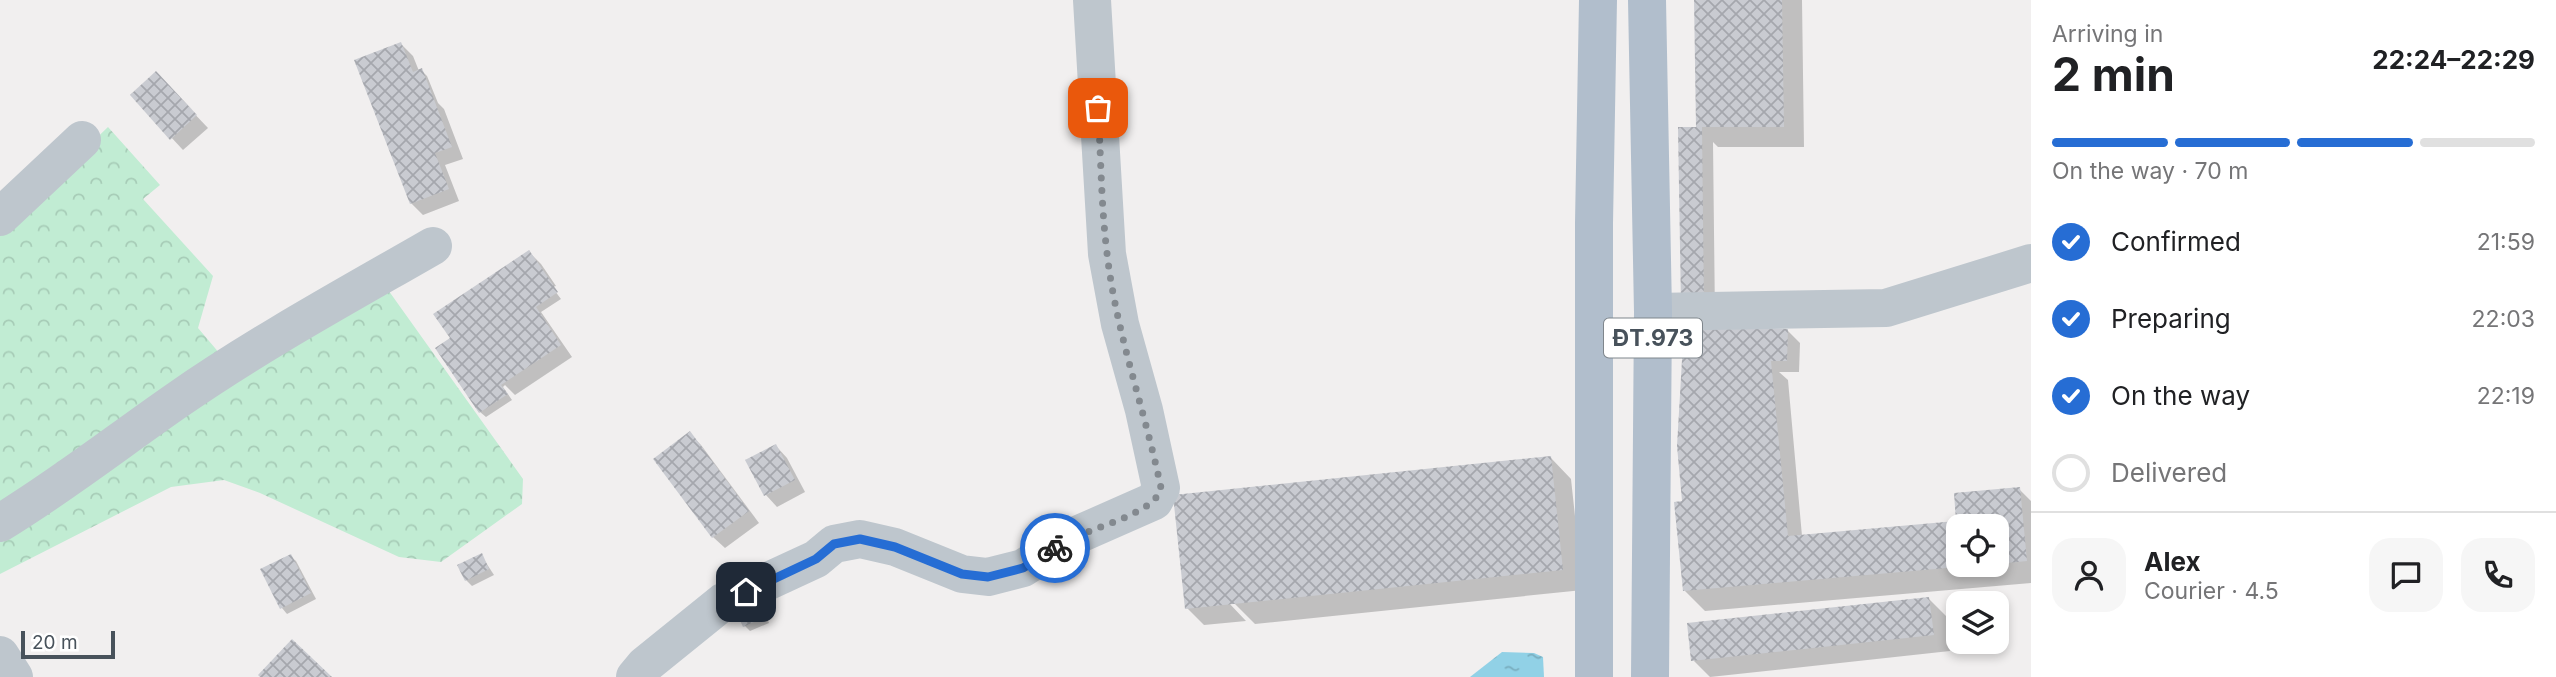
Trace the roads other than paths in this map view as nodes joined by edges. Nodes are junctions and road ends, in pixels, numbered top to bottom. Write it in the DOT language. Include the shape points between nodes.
graph roads {
  1 [pos="1092,0"];
  2 [pos="1598,0"];
  3 [pos="1647,0"];
  4 [pos="82,140"];
  5 [pos="0,217"];
  6 [pos="433,246"];
  7 [pos="2031,263"];
  8 [pos="1653,312"];
  9 [pos="0,523"];
  10 [pos="0,655"];
  11 [pos="14,677"];
  12 [pos="635,677"];
  13 [pos="1594,677"];
  14 [pos="1650,677"];
  1 -- 12 [label="street" via="1107,254 1161,488 1154,501 1070,538 1023,568 988,577 962,574 895,547 860,539 834,544 816,559 723,602"];
  2 -- 13 [label="main road, ĐT.973"];
  3 -- 8 [label="main road, ĐT.973"];
  4 -- 5 [label="street"];
  6 -- 9 [label="street" via="301,321 188,393"];
  7 -- 8 [label="street" via="1886,308"];
  8 -- 14 [label="main road, ĐT.973"];
  10 -- 11 [label="street"];
}
